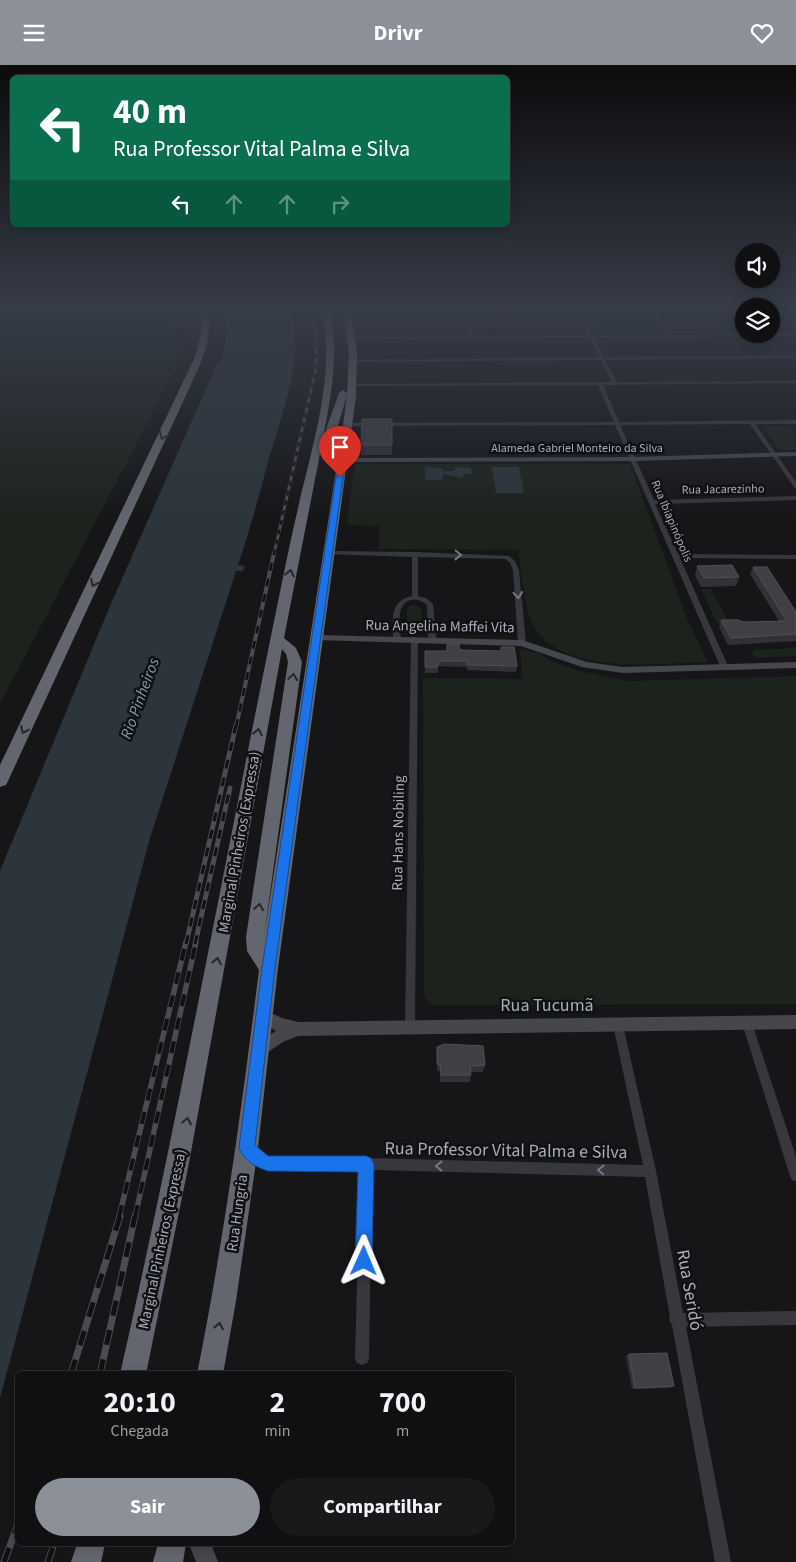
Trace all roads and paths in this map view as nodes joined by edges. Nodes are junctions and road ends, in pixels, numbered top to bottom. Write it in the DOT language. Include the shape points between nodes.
graph roads {
  1 [pos="190,379"];
  2 [pos="328,379"];
  3 [pos="613,379"];
  4 [pos="352,381"];
  5 [pos="796,382"];
  6 [pos="615,383"];
  7 [pos="600,384"];
  8 [pos="751,422"];
  9 [pos="618,423"];
  10 [pos="795,423"];
  11 [pos="348,425"];
  12 [pos="796,454"];
  13 [pos="314,455"];
  14 [pos="774,455"];
  15 [pos="343,459"];
  16 [pos="634,459"];
  17 [pos="796,486"];
  18 [pos="796,498"];
  19 [pos="652,501"];
  20 [pos="328,553"];
  21 [pos="415,554"];
  22 [pos="675,556"];
  23 [pos="794,557"];
  24 [pos="796,564"];
  25 [pos="415,598"];
  26 [pos="318,638"];
  27 [pos="276,639"];
  28 [pos="396,639"];
  29 [pos="414,639"];
  30 [pos="432,639"];
  31 [pos="522,643"];
  32 [pos="796,665"];
  33 [pos="724,666"];
  34 [pos="0,781"];
  35 [pos="269,968"];
  36 [pos="264,1017"];
  37 [pos="747,1023"];
  38 [pos="796,1023"];
  39 [pos="618,1025"];
  40 [pos="410,1026"];
  41 [pos="298,1029"];
  42 [pos="259,1051"];
  43 [pos="247,1148"];
  44 [pos="366,1164"];
  45 [pos="650,1171"];
  46 [pos="796,1176"];
  47 [pos="796,1318"];
  48 [pos="676,1320"];
  49 [pos="362,1358"];
  50 [pos="134,1371"];
  51 [pos="211,1371"];
  52 [pos="90,1546"];
  53 [pos="172,1546"];
  54 [pos="201,1546"];
  55 [pos="86,1562"];
  56 [pos="168,1562"];
  57 [pos="207,1562"];
  58 [pos="723,1562"];
  1 -- 34 [label="highway, one-way"];
  2 -- 13 [label="highway, Marginal Pinheiros (Expressa)"];
  3 -- 6 [label="street"];
  4 -- 7 [label="street"];
  4 -- 11 [label="highway, Rua Hungria"];
  4 -- 13 [label="highway" via="345,387 330,436"];
  5 -- 6 [label="street"];
  6 -- 7 [label="street"];
  7 -- 9 [label="street, Rua Ibiapinópolis"];
  8 -- 9 [label="street"];
  8 -- 10 [label="street"];
  8 -- 14 [label="street"];
  9 -- 11 [label="street"];
  9 -- 16 [label="street, Rua Ibiapinópolis"];
  11 -- 15 [label="highway, Rua Hungria"];
  12 -- 14 [label="street, Alameda Gabriel Monteiro da Silva"];
  27 -- 13 [label="highway, Marginal Pinheiros (Expressa), one-way"];
  14 -- 16 [label="street, Alameda Gabriel Monteiro da Silva"];
  14 -- 17 [label="street"];
  15 -- 16 [label="street, Alameda Gabriel Monteiro da Silva"];
  15 -- 20 [label="highway, Rua Hungria"];
  16 -- 19 [label="street, Rua Ibiapinópolis"];
  18 -- 19 [label="street, Rua Jacarezinho"];
  19 -- 22 [label="street, Rua Ibiapinópolis"];
  20 -- 21 [label="street"];
  20 -- 26 [label="highway, Rua Hungria"];
  21 -- 25 [label="street"];
  21 -- 31 [label="street, one-way" via="501,555 510,559 516,570"];
  22 -- 23 [label="street"];
  22 -- 33 [label="street, Rua Ibiapinópolis"];
  23 -- 24 [label="street"];
  25 -- 28 [label="street" via="403,601 398,608"];
  25 -- 30 [label="street" via="430,604"];
  26 -- 28 [label="street, Rua Angelina Maffei Vita"];
  26 -- 35 [label="highway, Rua Hungria"];
  35 -- 27 [label="highway, one-way" via="256,951 255,937 295,662 294,654"];
  50 -- 27 [label="highway, Marginal Pinheiros (Expressa), one-way" via="184,1137"];
  28 -- 29 [label="street, Rua Angelina Maffei Vita"];
  29 -- 30 [label="street, Rua Angelina Maffei Vita"];
  29 -- 40 [label="street, Rua Hans Nobiling"];
  30 -- 31 [label="street, Rua Angelina Maffei Vita"];
  31 -- 33 [label="street, Rua Angelina Maffei Vita" via="570,661 602,668"];
  32 -- 33 [label="street, Rua Angelina Maffei Vita"];
  35 -- 36 [label="highway, Rua Hungria"];
  36 -- 41 [label="street, Rua Tucumã"];
  36 -- 42 [label="highway, Rua Hungria"];
  37 -- 38 [label="street, Rua Tucumã"];
  37 -- 39 [label="street, Rua Tucumã"];
  37 -- 46 [label="street"];
  39 -- 40 [label="street, Rua Tucumã"];
  39 -- 45 [label="street, Rua Seridó"];
  40 -- 41 [label="street, Rua Tucumã"];
  41 -- 42 [label="street, Rua Tucumã" via="278,1037"];
  42 -- 43 [label="highway, Rua Hungria"];
  43 -- 44 [label="street, Rua Professor Vital Palma e Silva" via="268,1164"];
  51 -- 43 [label="highway, Rua Hungria, one-way"];
  45 -- 44 [label="street, Rua Professor Vital Palma e Silva, one-way"];
  44 -- 49 [label="street"];
  45 -- 48 [label="street, Rua Seridó"];
  47 -- 48 [label="street"];
  48 -- 58 [label="street, Rua Seridó"];
  52 -- 55 [label="highway"];
  53 -- 56 [label="highway"];
  54 -- 57 [label="street"];
}
